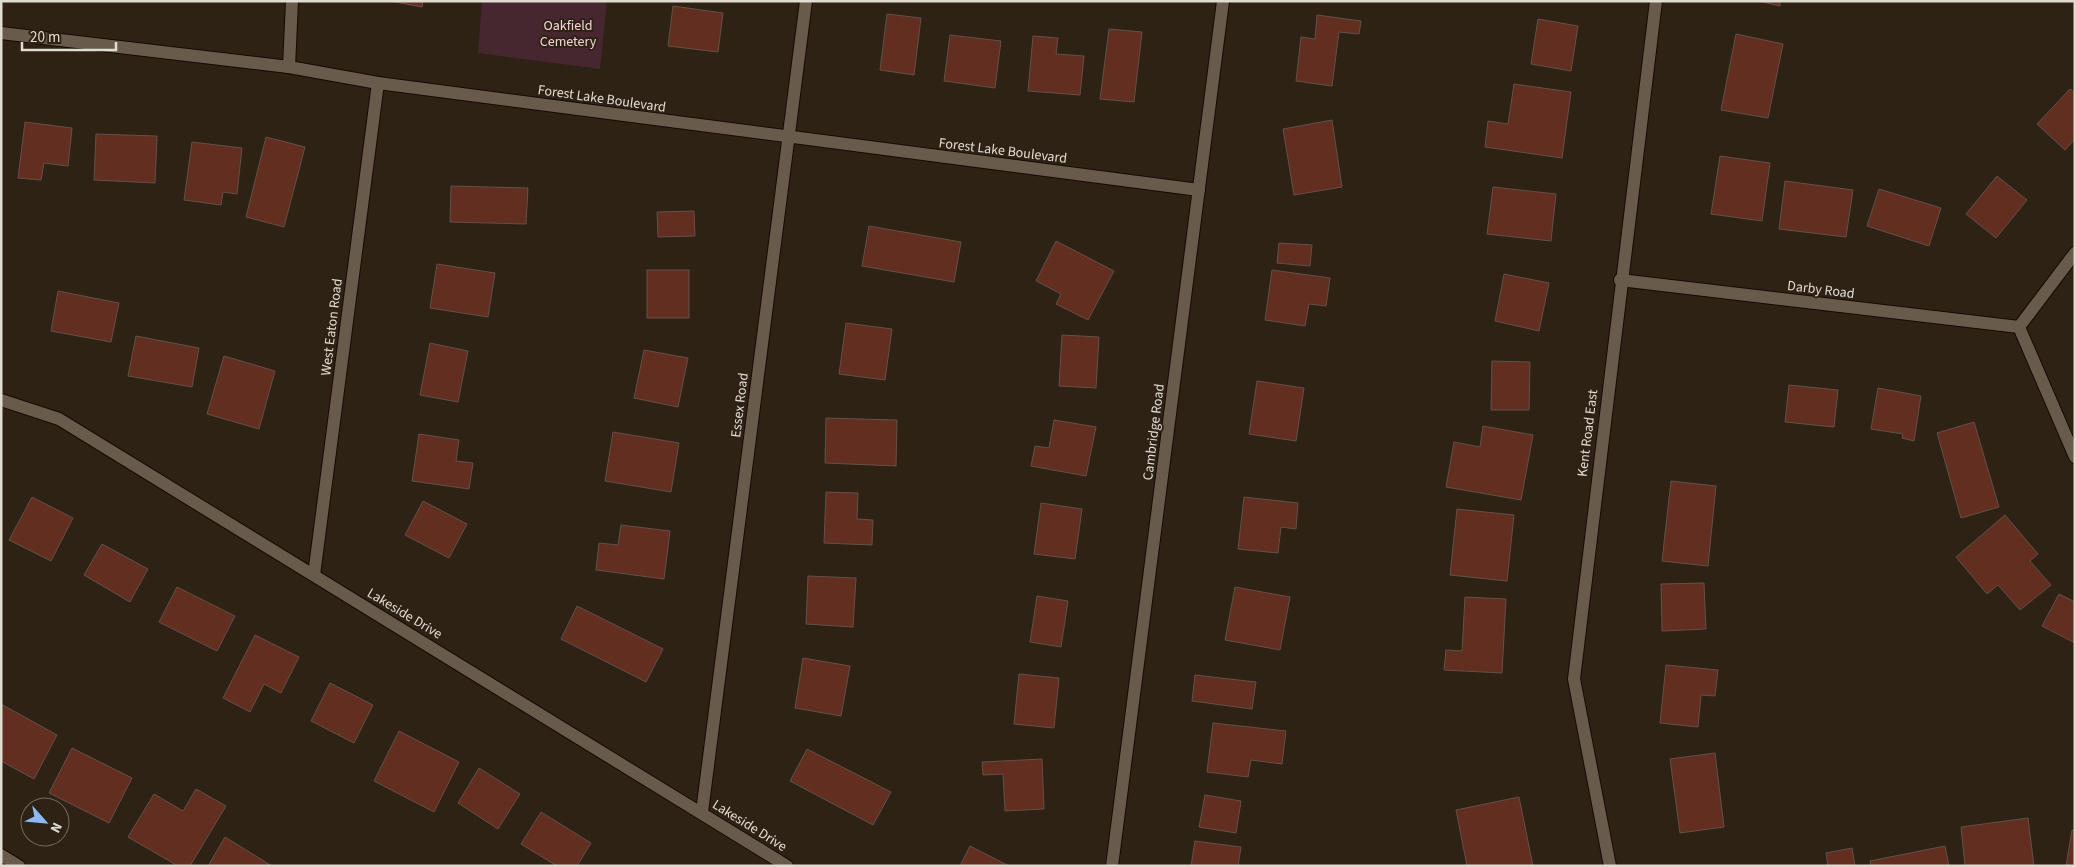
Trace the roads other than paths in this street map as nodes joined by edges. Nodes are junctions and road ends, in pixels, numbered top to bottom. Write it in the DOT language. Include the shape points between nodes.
graph roads {
  1 [pos="292,1"];
  2 [pos="806,1"];
  3 [pos="1223,1"];
  4 [pos="1656,1"];
  5 [pos="1,33"];
  6 [pos="289,67"];
  7 [pos="378,83"];
  8 [pos="788,138"];
  9 [pos="1199,190"];
  10 [pos="2075,253"];
  11 [pos="1620,280"];
  12 [pos="2019,327"];
  13 [pos="1,400"];
  14 [pos="2075,457"];
  15 [pos="314,575"];
  16 [pos="702,812"];
  17 [pos="1,855"];
  18 [pos="19,866"];
  19 [pos="787,866"];
  20 [pos="1112,866"];
  21 [pos="1610,866"];
  1 -- 6 [label="street"];
  2 -- 8 [label="street, Essex Road"];
  3 -- 9 [label="street, Cambridge Road"];
  4 -- 11 [label="street, Kent Road East"];
  5 -- 6 [label="street, Forest Lake Boulevard"];
  6 -- 7 [label="street, Forest Lake Boulevard"];
  7 -- 8 [label="street, Forest Lake Boulevard"];
  7 -- 15 [label="street, West Eaton Road"];
  8 -- 9 [label="street, Forest Lake Boulevard"];
  8 -- 16 [label="street, Essex Road"];
  9 -- 20 [label="street, Cambridge Road"];
  10 -- 12 [label="street"];
  11 -- 12 [label="street, Darby Road"];
  11 -- 21 [label="street, Kent Road East" via="1574,678"];
  12 -- 14 [label="street"];
  13 -- 15 [label="street, Lakeside Drive" via="60,419"];
  15 -- 16 [label="street, Lakeside Drive"];
  16 -- 19 [label="street, Lakeside Drive"];
  17 -- 18 [label="street"];
}
